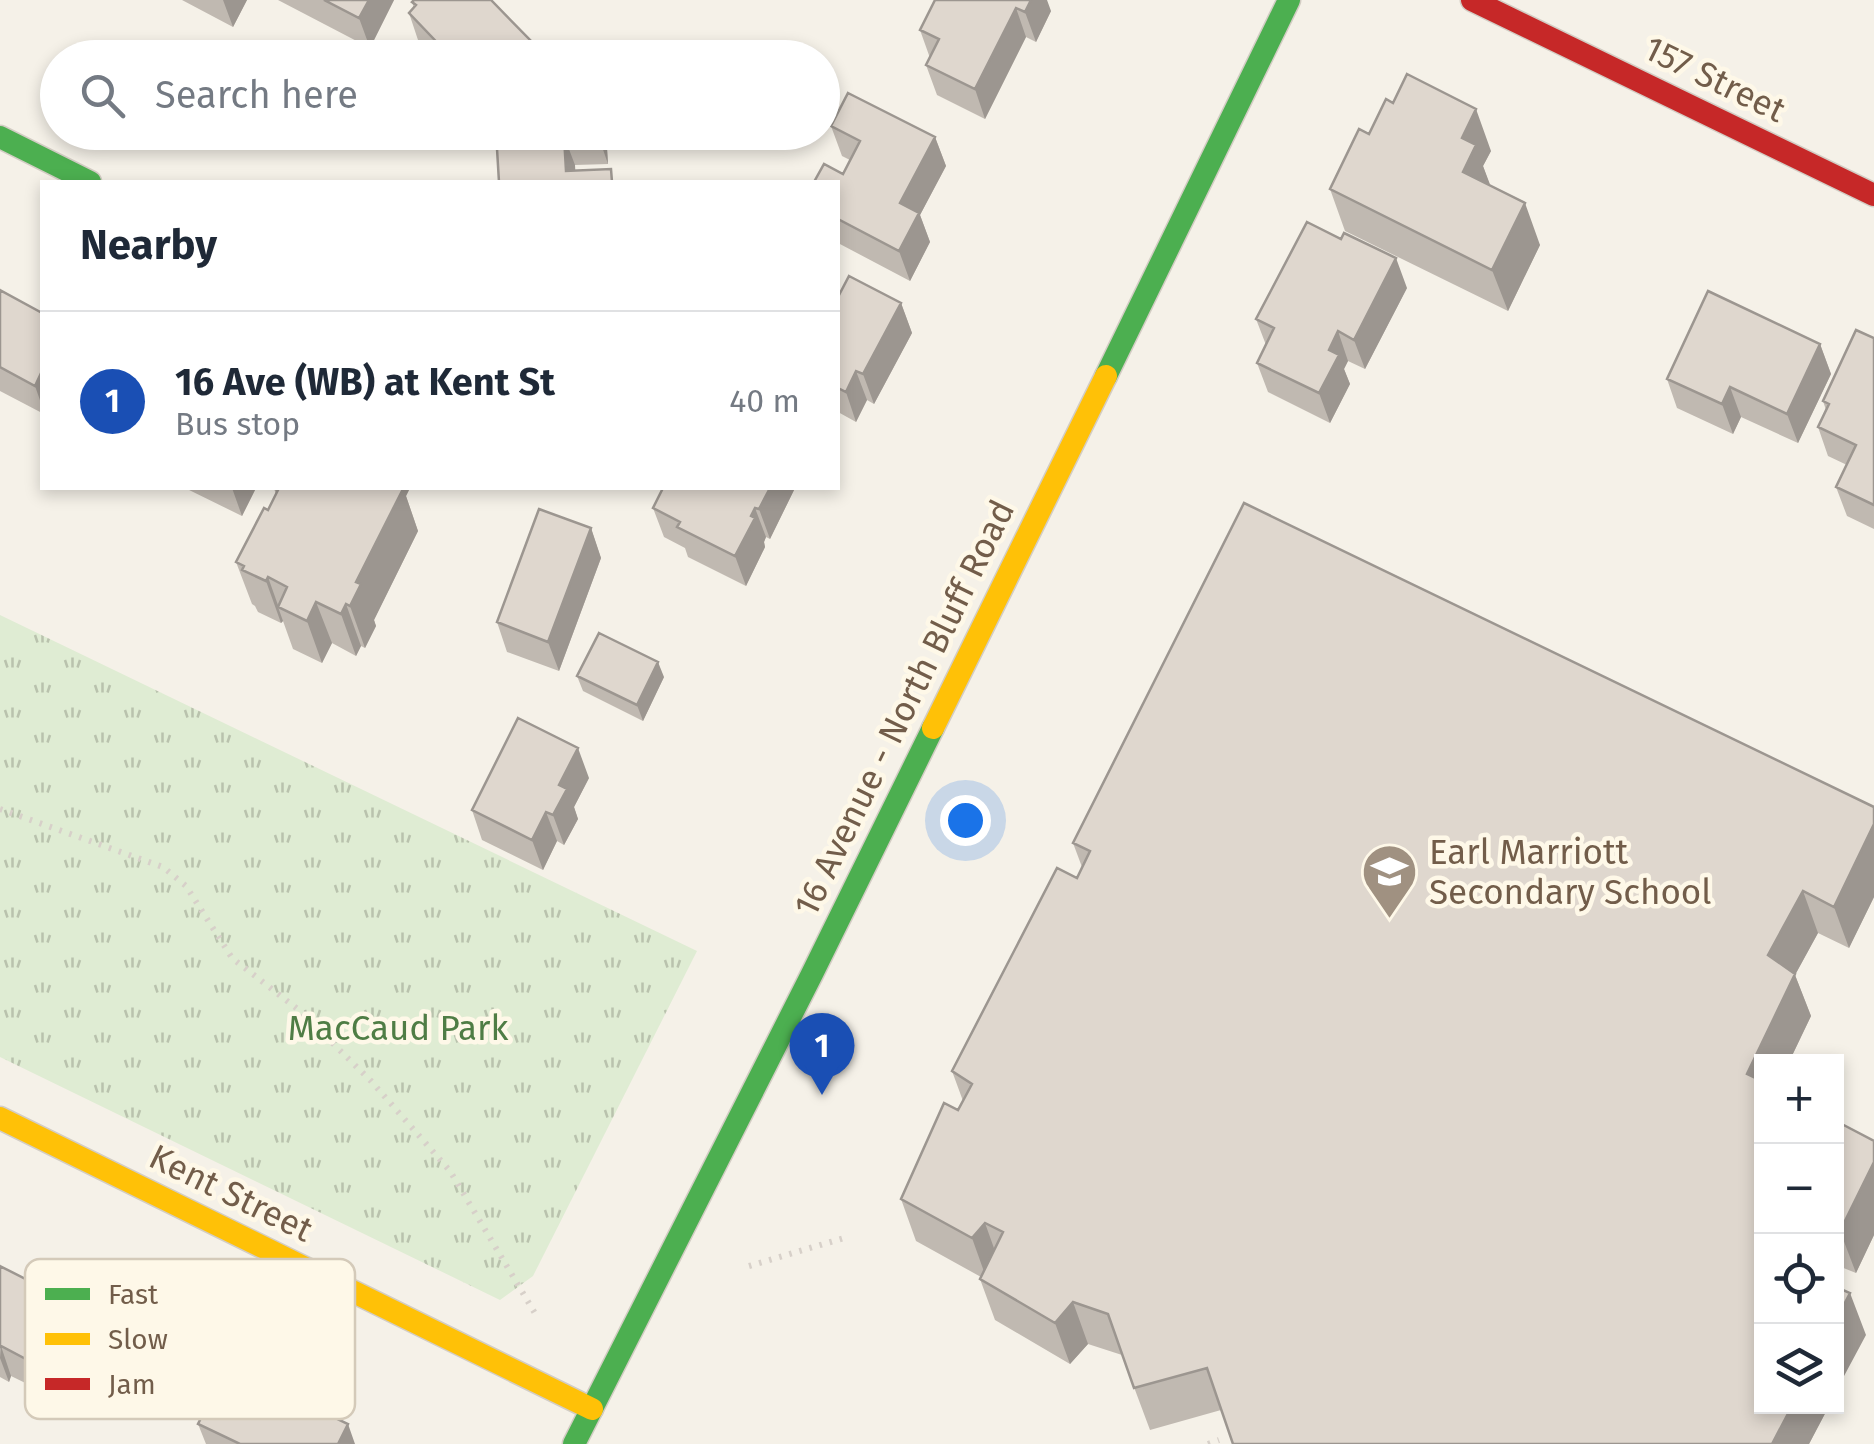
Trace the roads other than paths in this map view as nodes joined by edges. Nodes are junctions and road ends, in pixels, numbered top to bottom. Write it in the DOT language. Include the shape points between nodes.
graph roads {
  1 [pos="1289,0"];
  2 [pos="1472,0"];
  3 [pos="0,137"];
  4 [pos="86,180"];
  5 [pos="1874,195"];
  6 [pos="0,1118"];
  7 [pos="288,1259"];
  8 [pos="355,1292"];
  9 [pos="592,1408"];
  10 [pos="574,1444"];
  1 -- 9 [label="main road, 16 Avenue - North Bluff Road"];
  2 -- 5 [label="main road, 157 Street"];
  3 -- 4 [label="main road"];
  6 -- 7 [label="main road, Kent Street"];
  8 -- 9 [label="main road, Kent Street"];
  9 -- 10 [label="main road, 16 Avenue - North Bluff Road"];
}
